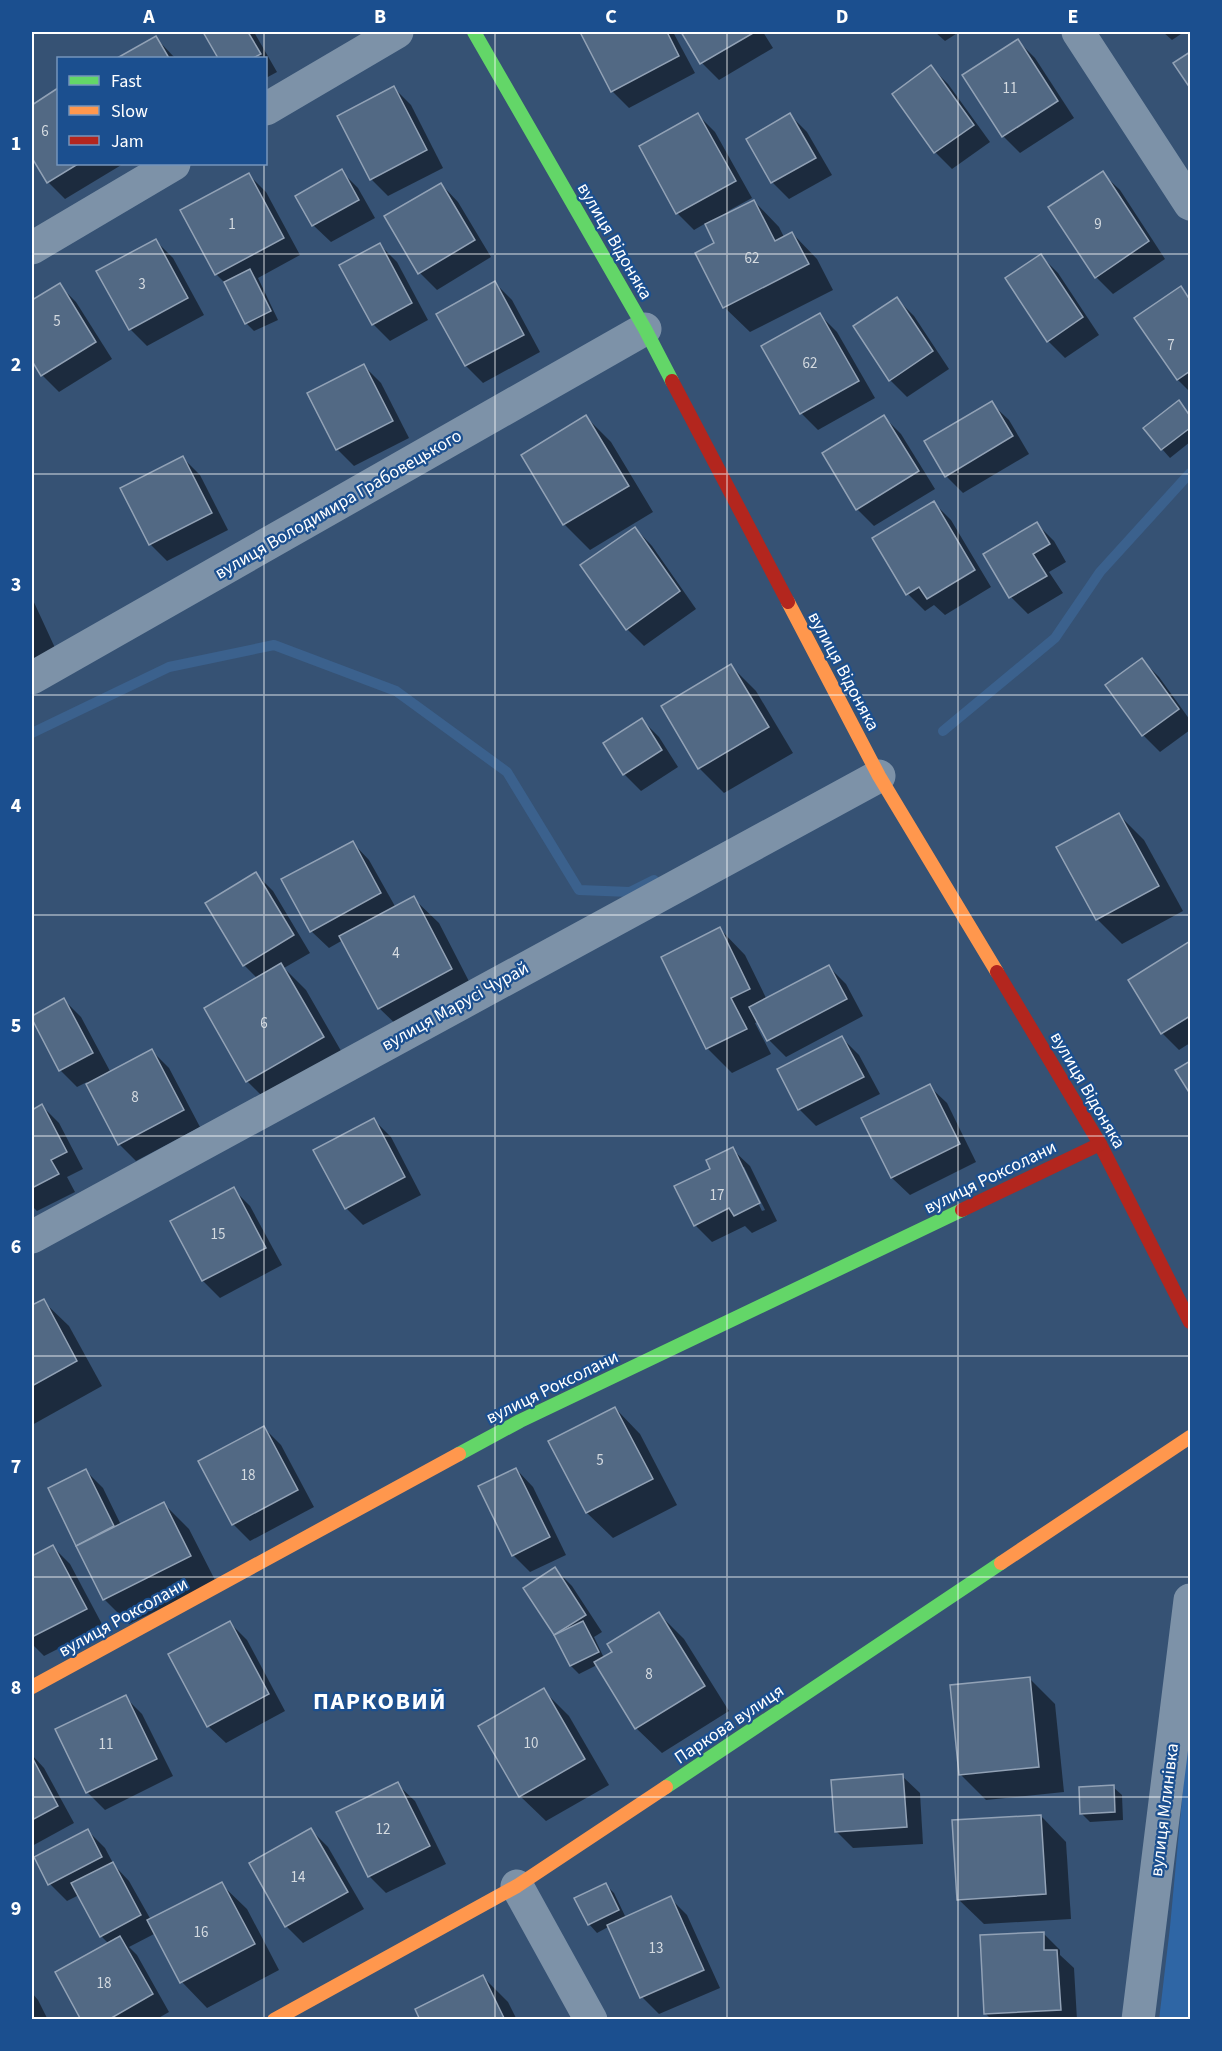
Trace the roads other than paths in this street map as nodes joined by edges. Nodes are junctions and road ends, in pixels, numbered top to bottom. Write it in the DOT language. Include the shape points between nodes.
graph roads {
  1 [pos="397,32"];
  2 [pos="474,32"];
  3 [pos="1078,32"];
  4 [pos="267,108"];
  5 [pos="172,165"];
  6 [pos="1191,204"];
  7 [pos="32,248"];
  8 [pos="645,329"];
  9 [pos="32,678"];
  10 [pos="879,776"];
  11 [pos="1100,1144"];
  12 [pos="32,1237"];
  13 [pos="1191,1322"];
  14 [pos="1191,1437"];
  15 [pos="1191,1600"];
  16 [pos="32,1687"];
  17 [pos="517,1886"];
  18 [pos="274,2019"];
  19 [pos="591,2019"];
  20 [pos="1137,2019"];
  1 -- 4 [label="street"];
  2 -- 8 [label="street, вулиця Відоняка"];
  3 -- 6 [label="street"];
  5 -- 7 [label="street"];
  8 -- 9 [label="street, вулиця Володимира Грабовецького"];
  8 -- 10 [label="street, вулиця Відоняка"];
  10 -- 11 [label="street, вулиця Відоняка"];
  10 -- 12 [label="street, вулиця Марусі Чурай"];
  11 -- 13 [label="street, вулиця Відоняка"];
  11 -- 16 [label="street, вулиця Роксолани" via="520,1421"];
  14 -- 17 [label="street, Паркова вулиця"];
  15 -- 20 [label="street, вулиця Млинівка"];
  17 -- 18 [label="street, Паркова вулиця"];
  17 -- 19 [label="street"];
}
